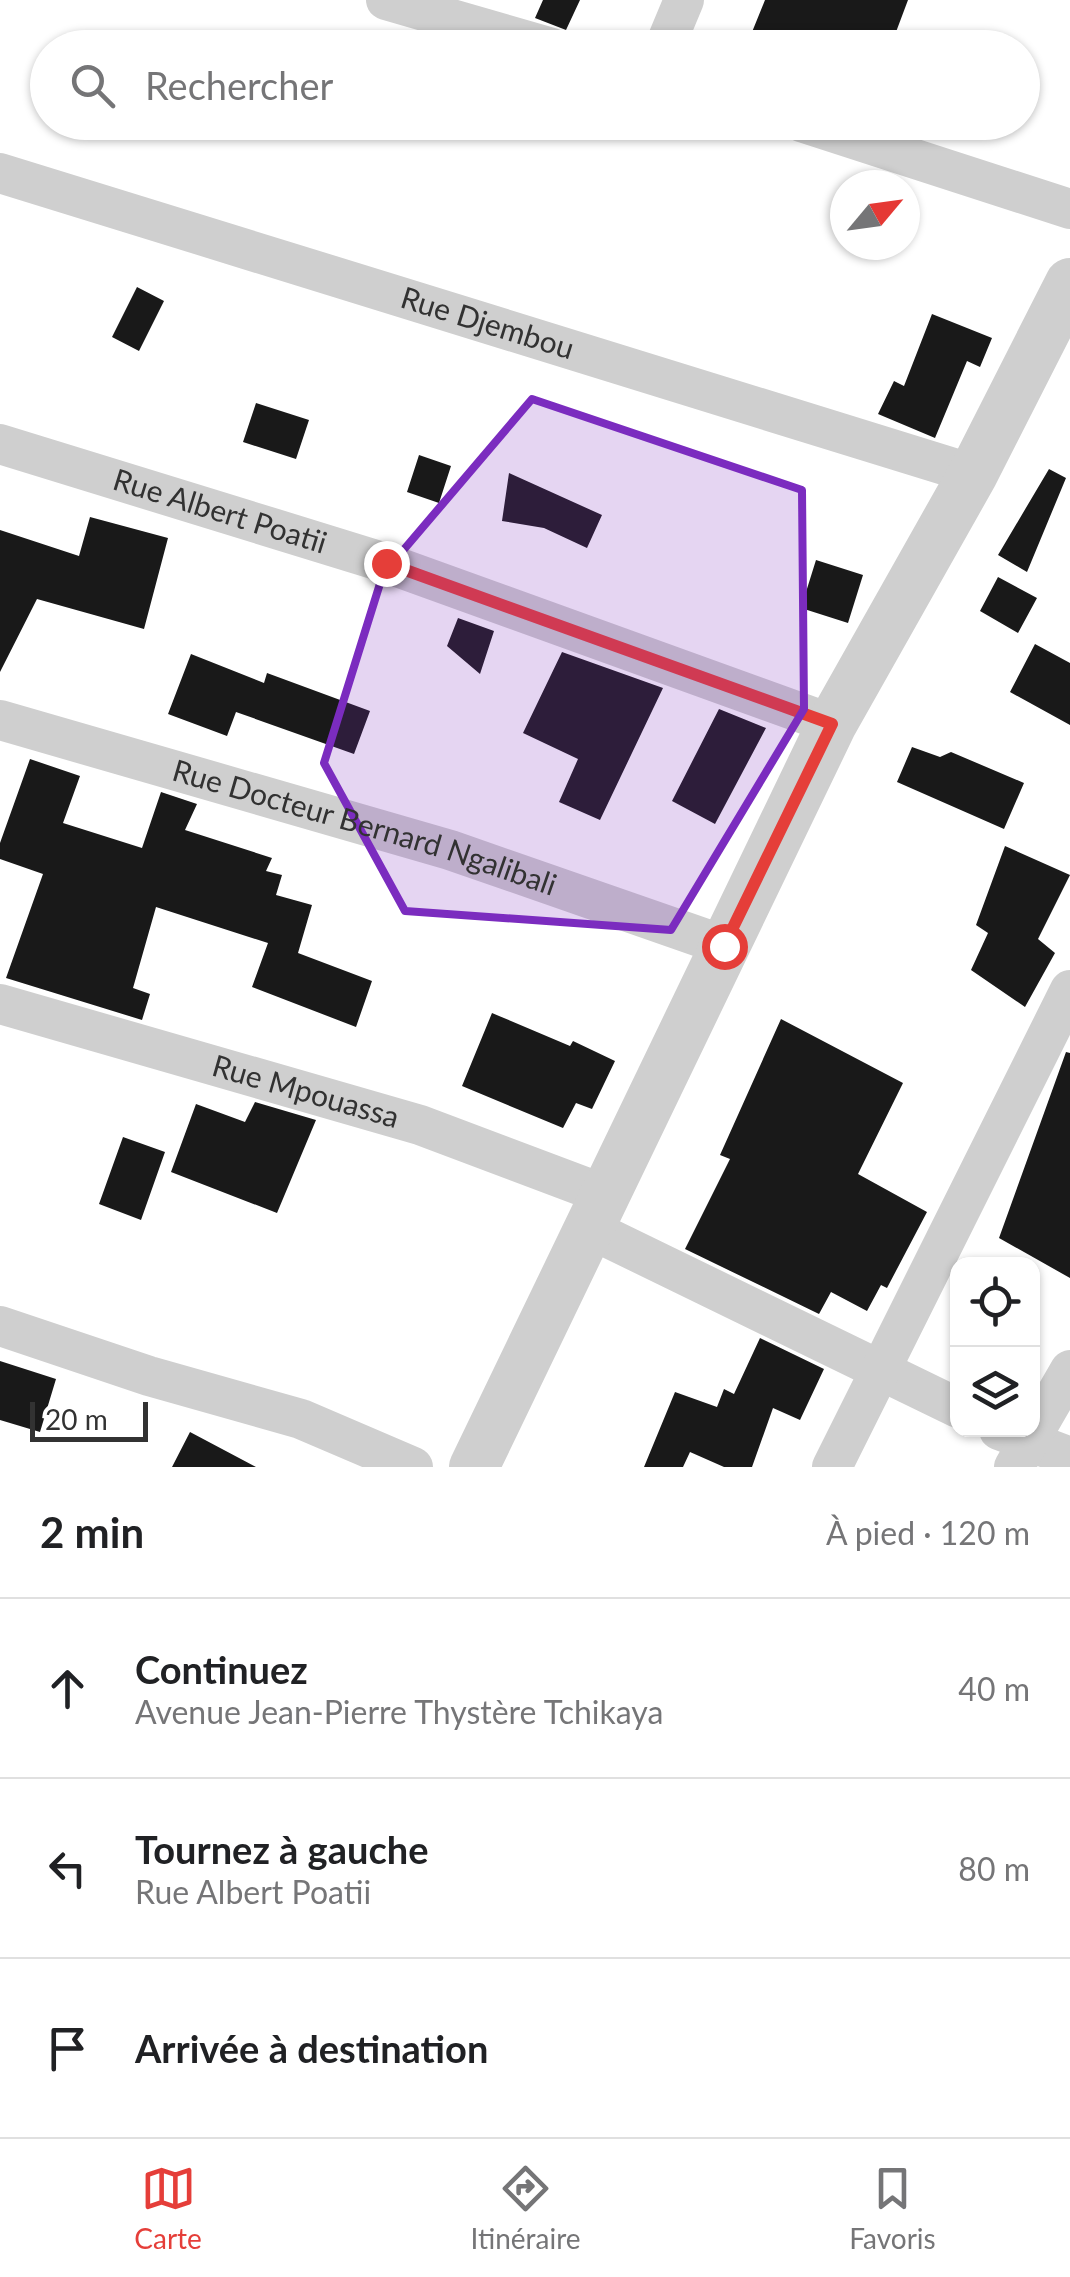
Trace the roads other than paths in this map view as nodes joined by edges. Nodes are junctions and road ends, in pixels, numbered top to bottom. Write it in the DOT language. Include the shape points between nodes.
graph roads {
  1 [pos="386,0"];
  2 [pos="684,0"];
  3 [pos="490,30"];
  4 [pos="672,30"];
  5 [pos="856,140"];
  6 [pos="0,173"];
  7 [pos="1070,210"];
  8 [pos="1070,283"];
  9 [pos="0,444"];
  10 [pos="973,474"];
  11 [pos="0,720"];
  12 [pos="832,724"];
  13 [pos="724,946"];
  14 [pos="1070,990"];
  15 [pos="0,1004"];
  16 [pos="599,1212"];
  17 [pos="0,1326"];
  18 [pos="884,1369"];
  19 [pos="1070,1370"];
  20 [pos="950,1404"];
  21 [pos="1012,1446"];
  22 [pos="1070,1457"];
  23 [pos="413,1467"];
  24 [pos="474,1467"];
  25 [pos="832,1467"];
  1 -- 3 [label="street"];
  2 -- 4 [label="street"];
  5 -- 7 [label="street"];
  6 -- 10 [label="street, Rue Djembou"];
  8 -- 10 [label="street"];
  9 -- 12 [label="street, Rue Albert Poatii" via="386,563"];
  10 -- 12 [label="street"];
  11 -- 13 [label="street, Rue Docteur Bernard Ngalibali" via="450,850"];
  12 -- 13 [label="street"];
  13 -- 16 [label="street"];
  14 -- 18 [label="street"];
  15 -- 16 [label="street, Rue Mpouassa" via="420,1125"];
  16 -- 18 [label="street, Rue Mpouassa"];
  16 -- 24 [label="street"];
  17 -- 23 [label="street" via="301,1419"];
  18 -- 20 [label="street, Rue Mpouassa"];
  18 -- 25 [label="street"];
  19 -- 21 [label="street"];
  21 -- 22 [label="street"];
}
